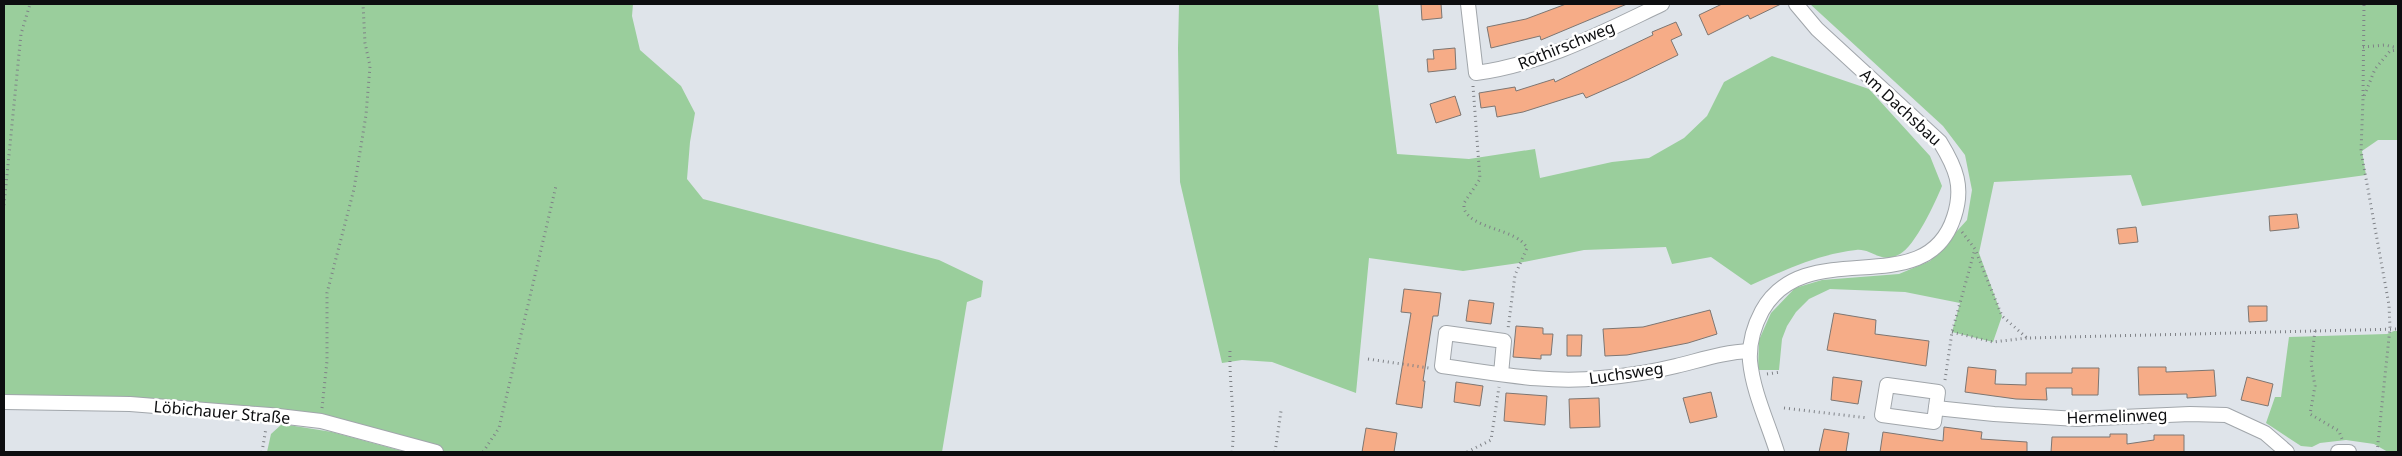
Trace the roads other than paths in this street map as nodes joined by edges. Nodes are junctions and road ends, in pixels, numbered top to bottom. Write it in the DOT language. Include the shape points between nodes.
graph roads {
  1 [pos="1468,4"];
  2 [pos="1662,4"];
  3 [pos="1796,4"];
  4 [pos="1750,351"];
  5 [pos="1501,374"];
  6 [pos="4,402"];
  7 [pos="1936,408"];
  8 [pos="436,452"];
  9 [pos="1777,452"];
  10 [pos="2288,452"];
  1 -- 2 [label="street, Rothirschweg" via="1476,73 1535,61"];
  3 -- 4 [label="street, Am Dachsbau" via="1817,29 1940,142 1954,163 1959,184 1958,205 1943,239 1912,261 1889,266 1823,270 1805,274 1791,282 1765,306 1752,334"];
  4 -- 5 [label="street, Luchsweg" via="1730,352 1674,367 1601,378 1552,381"];
  4 -- 9 [label="street, Am Dachsbau" via="1753,376"];
  5 -- 5 [label="street, Luchsweg" via="1442,366 1446,332 1504,341"];
  6 -- 8 [label="street, Löbichauer Straße" via="130,404 270,415 321,421"];
  7 -- 7 [label="street" via="1938,392 1887,385 1882,415 1934,422"];
  7 -- 10 [label="street, Hermelinweg" via="2077,419 2226,415 2265,433"];
}
